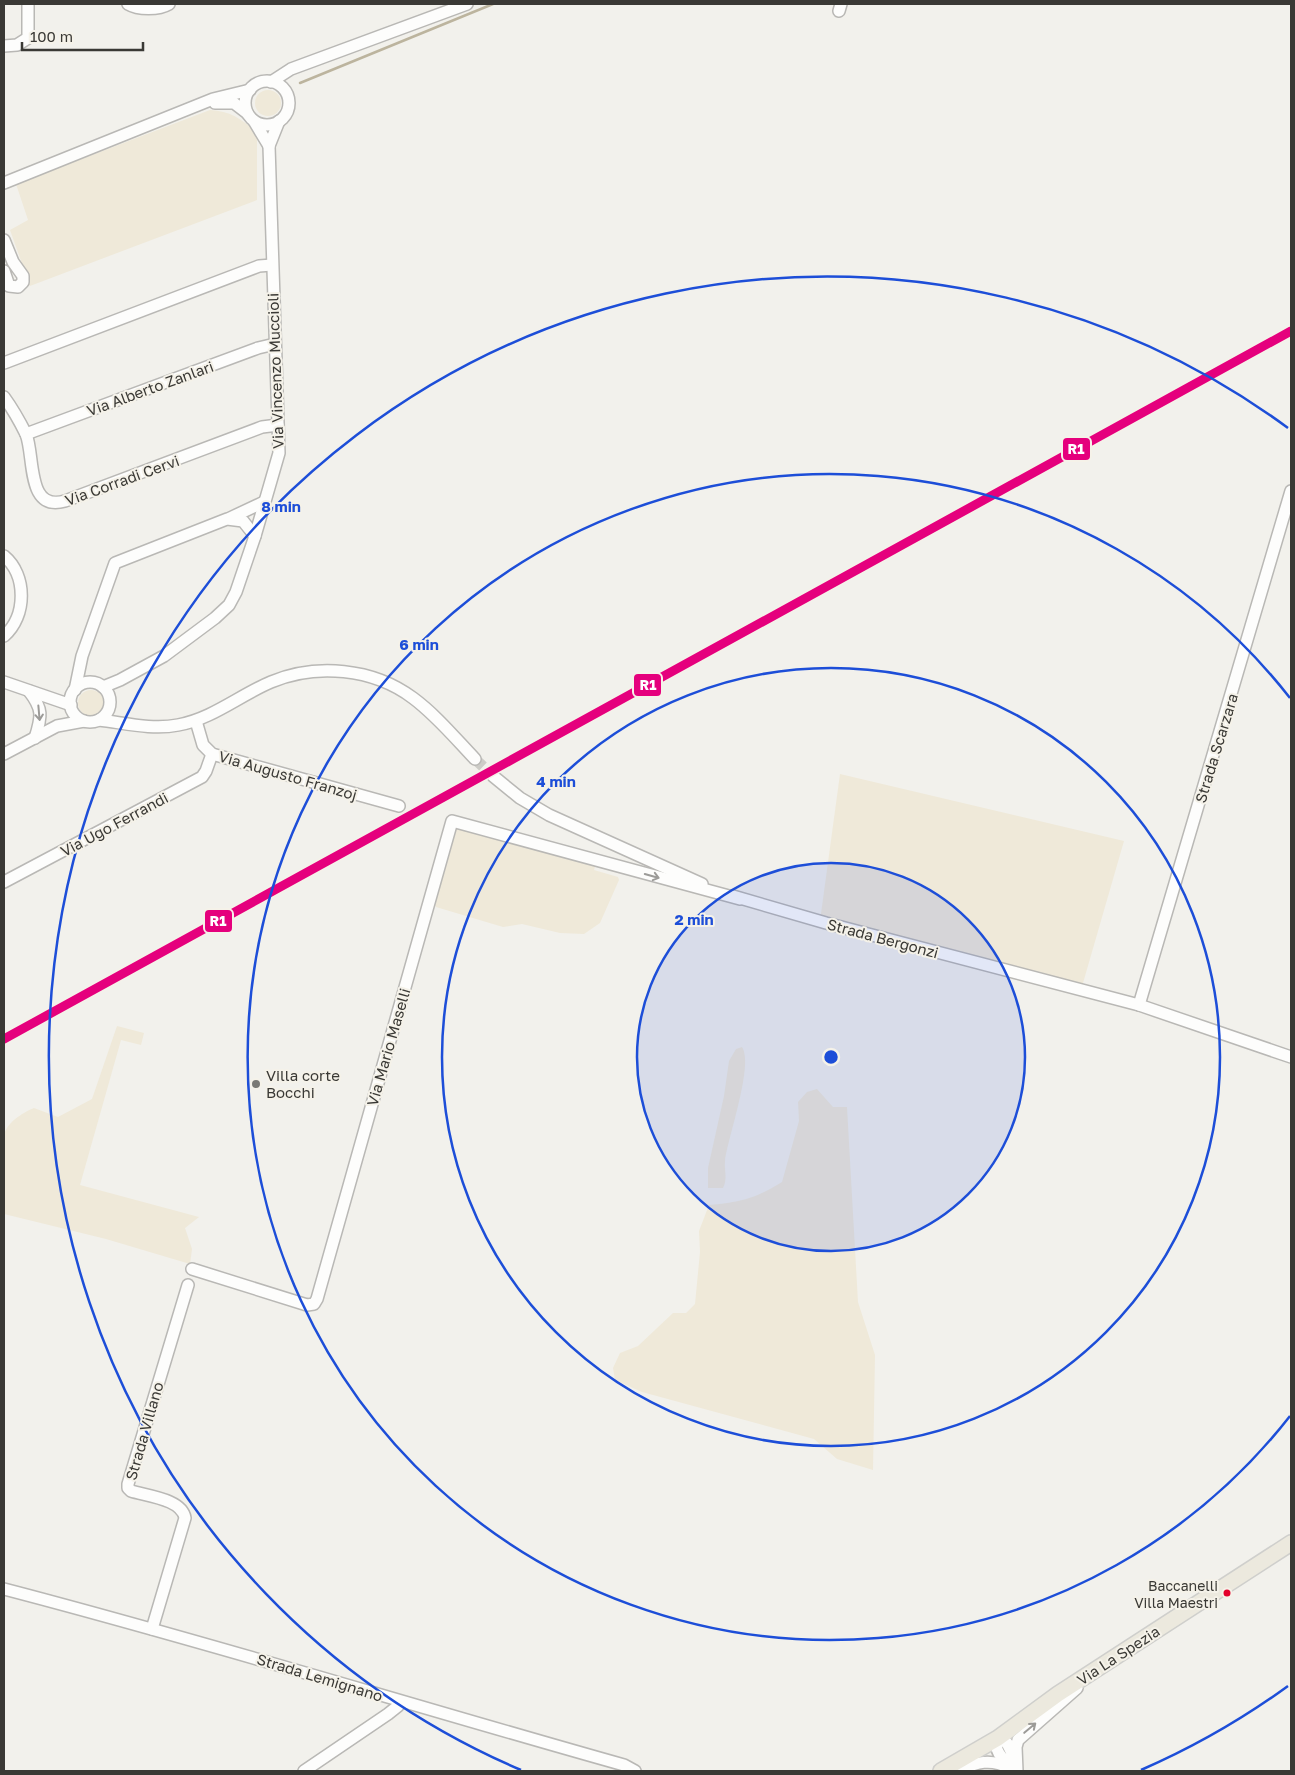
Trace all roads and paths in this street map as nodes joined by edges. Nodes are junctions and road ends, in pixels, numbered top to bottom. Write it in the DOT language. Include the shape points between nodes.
graph roads {
  1 [pos="28,4"];
  2 [pos="128,4"];
  3 [pos="169,4"];
  4 [pos="467,4"];
  5 [pos="4,46"];
  6 [pos="321,58"];
  7 [pos="271,82"];
  8 [pos="250,90"];
  9 [pos="288,98"];
  10 [pos="200,105"];
  11 [pos="251,117"];
  12 [pos="279,122"];
  13 [pos="269,146"];
  14 [pos="4,182"];
  15 [pos="4,240"];
  16 [pos="272,265"];
  17 [pos="4,271"];
  18 [pos="275,344"];
  19 [pos="4,364"];
  20 [pos="4,397"];
  21 [pos="278,425"];
  22 [pos="26,434"];
  23 [pos="1291,491"];
  24 [pos="264,502"];
  25 [pos="227,519"];
  26 [pos="255,536"];
  27 [pos="4,556"];
  28 [pos="4,636"];
  29 [pos="82,656"];
  30 [pos="120,680"];
  31 [pos="4,682"];
  32 [pos="100,685"];
  33 [pos="29,691"];
  34 [pos="74,691"];
  35 [pos="55,700"];
  36 [pos="110,704"];
  37 [pos="71,707"];
  38 [pos="99,720"];
  39 [pos="84,721"];
  40 [pos="196,721"];
  41 [pos="125,723"];
  42 [pos="57,726"];
  43 [pos="35,738"];
  44 [pos="4,754"];
  45 [pos="212,754"];
  46 [pos="475,759"];
  47 [pos="493,776"];
  48 [pos="399,806"];
  49 [pos="618,846"];
  50 [pos="606,862"];
  51 [pos="4,882"];
  52 [pos="740,899"];
  53 [pos="1139,1005"];
  54 [pos="1291,1057"];
  55 [pos="192,1270"];
  56 [pos="188,1285"];
  57 [pos="1291,1543"];
  58 [pos="4,1589"];
  59 [pos="152,1629"];
  60 [pos="1103,1664"];
  61 [pos="399,1702"];
  62 [pos="998,1738"];
  63 [pos="304,1771"];
  64 [pos="635,1771"];
  65 [pos="942,1771"];
  66 [pos="958,1771"];
  67 [pos="1016,1771"];
  1 -- 5 [label="street" via="28,38 17,45"];
  2 -- 3 [label="street" via="139,8"];
  4 -- 6 [label="street"];
  6 -- 7 [label="street" via="291,69"];
  6 -- 9 [label="street" via="292,76"];
  7 -- 8 [label="street" via="259,83"];
  7 -- 9 [label="street" via="282,87"];
  8 -- 10 [label="street"];
  8 -- 11 [label="street" via="245,101"];
  9 -- 12 [label="street" via="288,111"];
  10 -- 11 [label="street" via="228,102 239,105"];
  10 -- 14 [label="street"];
  11 -- 12 [label="street" via="267,125"];
  11 -- 13 [label="street"];
  12 -- 13 [label="street"];
  13 -- 16 [label="street, Via Vincenzo Muccioli"];
  15 -- 17 [label="street" via="13,262 24,276 23,282 18,287 9,286"];
  16 -- 18 [label="street, Via Vincenzo Muccioli"];
  16 -- 19 [label="street" via="259,266"];
  18 -- 21 [label="street, Via Vincenzo Muccioli"];
  18 -- 22 [label="street, Via Alberto Zanlari"];
  20 -- 22 [label="street, Via Corradi Cervi"];
  21 -- 22 [label="street, Via Corradi Cervi" via="262,428 58,503 44,500 37,492"];
  21 -- 24 [label="street, Via Vincenzo Muccioli" via="279,453"];
  23 -- 53 [label="street, Strada Scarzara"];
  24 -- 25 [label="street"];
  24 -- 26 [label="street, Via Vincenzo Muccioli"];
  25 -- 26 [label="street" via="244,521"];
  25 -- 29 [label="street" via="116,563"];
  26 -- 30 [label="street, Via Vincenzo Muccioli" via="229,605 200,632"];
  27 -- 28 [label="street" via="13,565 21,593 18,616"];
  29 -- 32 [label="street" via="86,668"];
  29 -- 34 [label="street"];
  30 -- 32 [label="street, Via Vincenzo Muccioli"];
  30 -- 36 [label="street"];
  31 -- 33 [label="street"];
  32 -- 34 [label="street" via="83,684"];
  32 -- 36 [label="street"];
  33 -- 35 [label="street"];
  33 -- 43 [label="street, one-way" via="41,713"];
  34 -- 35 [label="street"];
  34 -- 37 [label="street"];
  35 -- 37 [label="street"];
  36 -- 38 [label="street" via="105,716"];
  36 -- 41 [label="street"];
  37 -- 39 [label="street" via="74,714"];
  37 -- 42 [label="street"];
  38 -- 39 [label="street"];
  38 -- 41 [label="street"];
  39 -- 42 [label="street"];
  40 -- 41 [label="street" via="156,728"];
  40 -- 45 [label="street, Via Augusto Franzoj" via="203,745"];
  40 -- 46 [label="street" via="272,682 307,672 340,671 386,682 411,696"];
  42 -- 43 [label="street"];
  43 -- 44 [label="street"];
  45 -- 48 [label="street, Via Augusto Franzoj"];
  45 -- 51 [label="street, Via Ugo Ferrandi" via="202,777"];
  47 -- 49 [label="street, Strada Bergonzi" via="534,807"];
  49 -- 50 [label="street" via="613,858"];
  49 -- 52 [label="street, Strada Bergonzi"];
  50 -- 52 [label="street, Via Mario Maselli, one-way"];
  50 -- 55 [label="street, Via Mario Maselli" via="452,821 317,1299 314,1304 307,1305"];
  52 -- 53 [label="street, Strada Bergonzi"];
  53 -- 54 [label="street, Strada Bergonzi"];
  56 -- 59 [label="street, Strada Villano" via="128,1484 131,1491 177,1505 185,1518"];
  57 -- 60 [label="main road, Via La Spezia"];
  58 -- 59 [label="street, Strada Lemignano"];
  59 -- 61 [label="street, Strada Lemignano" via="321,1676"];
  60 -- 62 [label="main road, Via La Spezia"];
  67 -- 60 [label="street, one-way" via="1018,1740"];
  61 -- 63 [label="street" via="388,1714"];
  61 -- 64 [label="street, Strada Lemignano" via="624,1765"];
  62 -- 65 [label="main road, Via La Spezia"];
  62 -- 67 [label="street" via="1011,1750"];
  66 -- 67 [label="street" via="976,1762 989,1761"];
}
